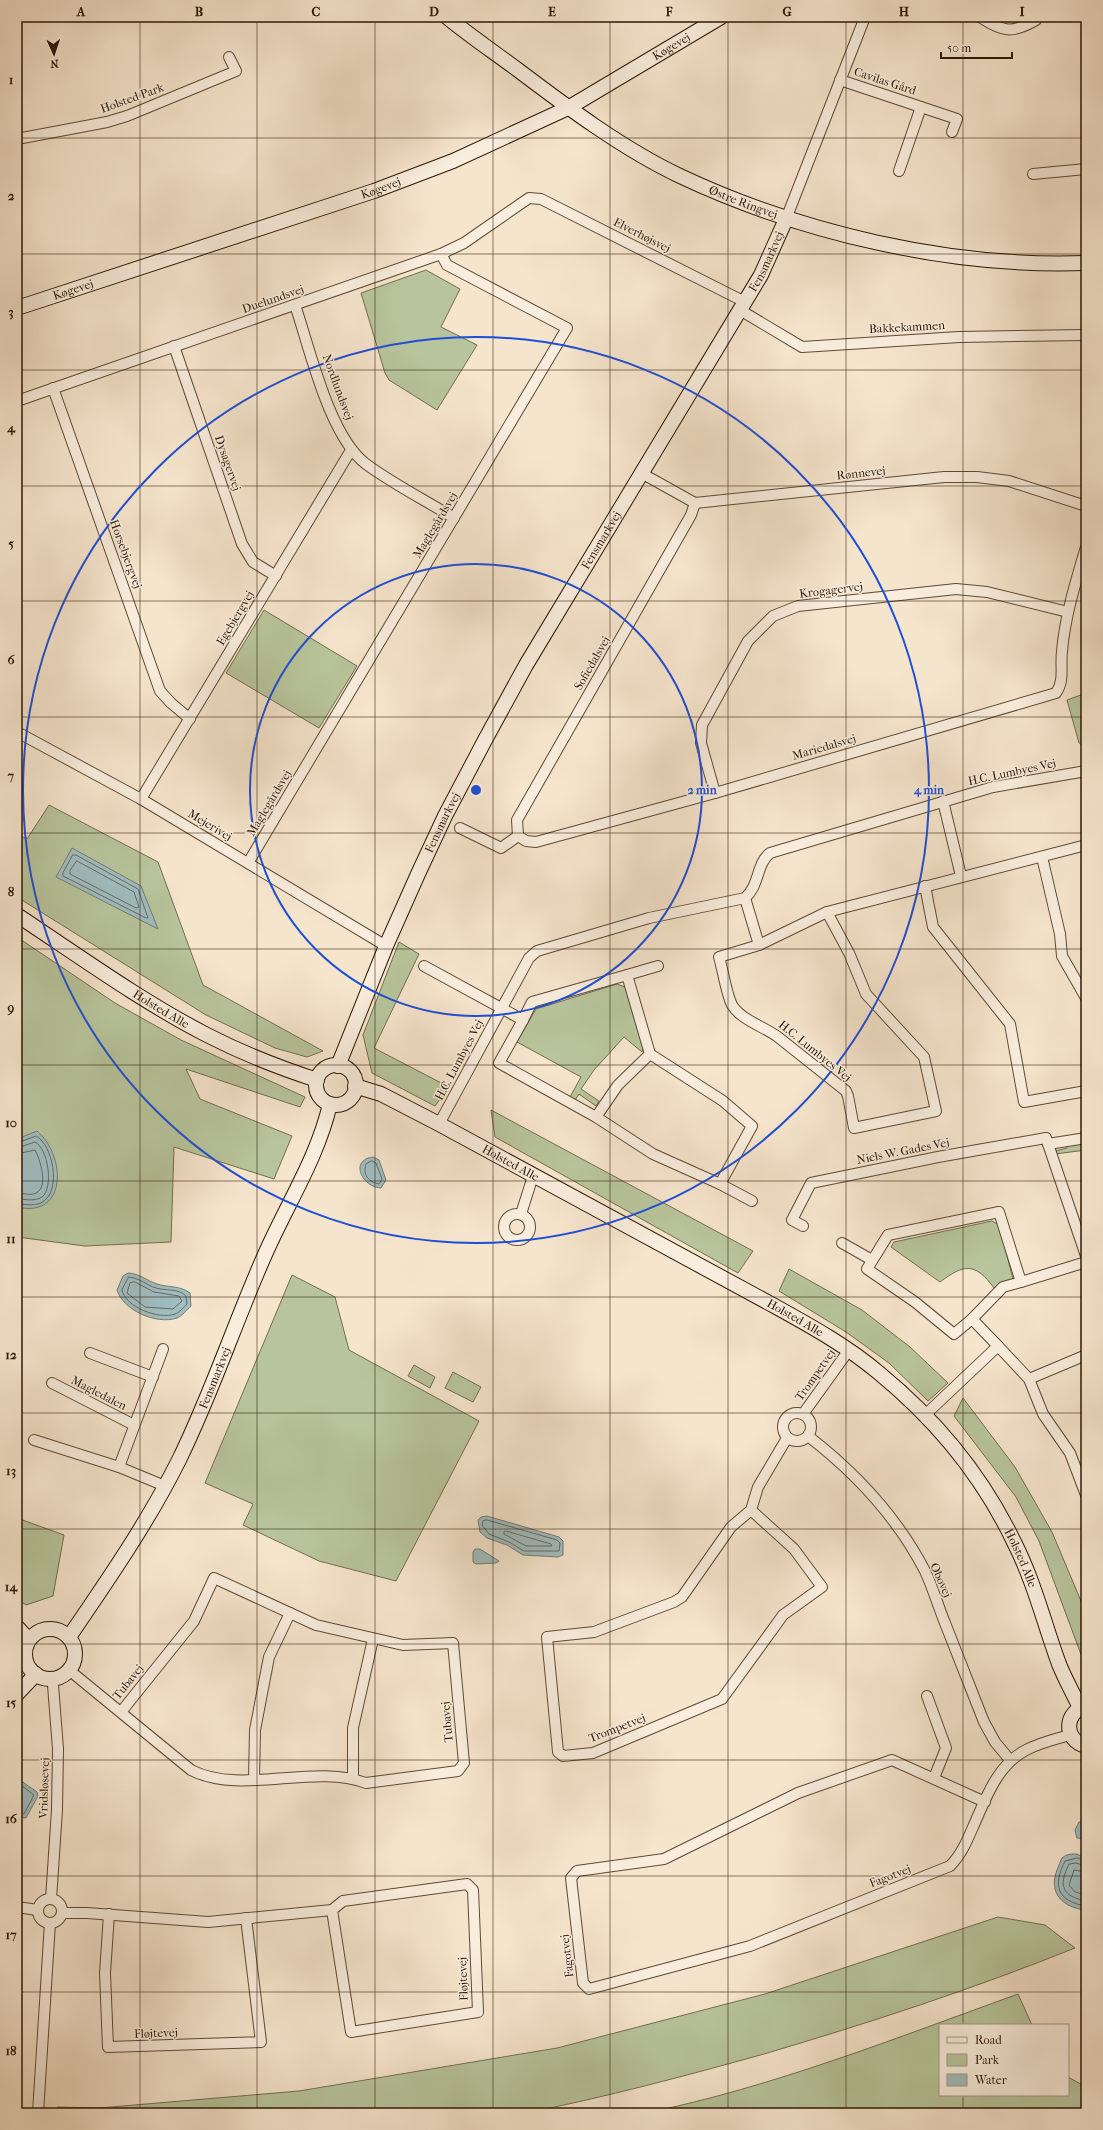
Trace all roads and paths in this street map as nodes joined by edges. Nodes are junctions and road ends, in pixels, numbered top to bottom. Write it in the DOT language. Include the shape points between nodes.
graph roads {
  1 [pos="447,17"];
  2 [pos="865,17"];
  3 [pos="980,17"];
  4 [pos="716,18"];
  5 [pos="1036,20"];
  6 [pos="229,57"];
  7 [pos="840,80"];
  8 [pos="921,107"];
  9 [pos="568,108"];
  10 [pos="952,132"];
  11 [pos="17,139"];
  12 [pos="1086,169"];
  13 [pos="899,171"];
  14 [pos="1033,174"];
  15 [pos="526,199"];
  16 [pos="786,219"];
  17 [pos="441,254"];
  18 [pos="1086,263"];
  19 [pos="295,305"];
  20 [pos="743,306"];
  21 [pos="17,308"];
  22 [pos="1086,335"];
  23 [pos="174,346"];
  24 [pos="52,388"];
  25 [pos="17,400"];
  26 [pos="352,450"];
  27 [pos="643,474"];
  28 [pos="695,503"];
  29 [pos="1086,506"];
  30 [pos="454,518"];
  31 [pos="1086,547"];
  32 [pos="276,576"];
  33 [pos="1068,612"];
  34 [pos="190,718"];
  35 [pos="17,732"];
  36 [pos="1086,771"];
  37 [pos="715,792"];
  38 [pos="141,799"];
  39 [pos="943,801"];
  40 [pos="460,828"];
  41 [pos="518,836"];
  42 [pos="1086,845"];
  43 [pos="1042,857"];
  44 [pos="248,863"];
  45 [pos="961,876"];
  46 [pos="924,886"];
  47 [pos="745,898"];
  48 [pos="827,912"];
  49 [pos="17,916"];
  50 [pos="759,944"];
  51 [pos="386,946"];
  52 [pos="424,966"];
  53 [pos="658,966"];
  54 [pos="627,975"];
  55 [pos="1086,998"];
  56 [pos="502,1008"];
  57 [pos="522,1020"];
  58 [pos="650,1054"];
  59 [pos="338,1066"];
  60 [pos="317,1080"];
  61 [pos="355,1086"];
  62 [pos="1086,1091"];
  63 [pos="330,1104"];
  64 [pos="596,1117"];
  65 [pos="439,1124"];
  66 [pos="1086,1138"];
  67 [pos="1048,1144"];
  68 [pos="533,1176"];
  69 [pos="720,1184"];
  70 [pos="752,1201"];
  71 [pos="521,1214"];
  72 [pos="803,1226"];
  73 [pos="842,1243"];
  74 [pos="1086,1256"];
  75 [pos="872,1260"];
  76 [pos="1086,1262"];
  77 [pos="1021,1282"];
  78 [pos="972,1319"];
  79 [pos="998,1346"];
  80 [pos="163,1349"];
  81 [pos="849,1350"];
  82 [pos="90,1352"];
  83 [pos="1086,1355"];
  84 [pos="153,1377"];
  85 [pos="1029,1379"];
  86 [pos="52,1384"];
  87 [pos="803,1414"];
  88 [pos="925,1415"];
  89 [pos="134,1425"];
  90 [pos="808,1436"];
  91 [pos="787,1438"];
  92 [pos="34,1440"];
  93 [pos="119,1467"];
  94 [pos="165,1486"];
  95 [pos="1086,1494"];
  96 [pos="751,1510"];
  97 [pos="290,1613"];
  98 [pos="17,1627"];
  99 [pos="69,1637"];
  100 [pos="373,1639"];
  101 [pos="29,1640"];
  102 [pos="69,1670"];
  103 [pos="36,1674"];
  104 [pos="50,1679"];
  105 [pos="17,1694"];
  106 [pos="926,1696"];
  107 [pos="1083,1707"];
  108 [pos="121,1712"];
  109 [pos="1070,1734"];
  110 [pos="1086,1746"];
  111 [pos="1010,1760"];
  112 [pos="353,1778"];
  113 [pos="934,1778"];
  114 [pos="254,1780"];
  115 [pos="985,1802"];
  116 [pos="51,1899"];
  117 [pos="17,1907"];
  118 [pos="38,1910"];
  119 [pos="332,1910"];
  120 [pos="62,1913"];
  121 [pos="109,1914"];
  122 [pos="246,1918"];
  123 [pos="50,1923"];
  124 [pos="38,2113"];
  1 -- 9 [label="street, Østre Ringvej"];
  2 -- 7 [label="street, Fensmarkvej"];
  3 -- 5 [label="street" via="1006,31 1021,29"];
  4 -- 9 [label="street, Køgevej"];
  6 -- 11 [label="street, Holsted Park" via="236,71 127,116"];
  7 -- 8 [label="street, Cavilas Gård"];
  7 -- 16 [label="street, Fensmarkvej"];
  8 -- 10 [label="street, Cavilas Gård" via="957,119"];
  8 -- 13 [label="street, Cavilas Gård"];
  9 -- 16 [label="street, Østre Ringvej" via="678,175"];
  9 -- 21 [label="street, Køgevej" via="453,161 374,191"];
  12 -- 14 [label="street"];
  15 -- 17 [label="street, Duelundsvej" via="470,240"];
  15 -- 20 [label="street, Elverhøjsvej" via="541,199"];
  16 -- 18 [label="street, Østre Ringvej" via="915,250 982,259"];
  16 -- 20 [label="street, Fensmarkvej" via="761,275"];
  17 -- 19 [label="street, Duelundsvej"];
  17 -- 30 [label="street, Maglegårdsvej" via="447,265 567,328"];
  19 -- 23 [label="street, Duelundsvej"];
  19 -- 26 [label="street, Nordlundsvej" via="329,407"];
  20 -- 22 [label="street, Bakkekammen" via="802,346 959,337"];
  20 -- 27 [label="street, Fensmarkvej"];
  23 -- 24 [label="street, Duelundsvej"];
  23 -- 32 [label="street, Dysagervej" via="242,544 253,562"];
  24 -- 25 [label="street, Duelundsvej"];
  24 -- 34 [label="street, Horsebjergvej" via="160,691"];
  26 -- 30 [label="street, Nordlundsvej" via="366,464"];
  26 -- 32 [label="street, Egebjergvej"];
  27 -- 28 [label="street"];
  27 -- 51 [label="street, Fensmarkvej" via="515,686 445,816"];
  28 -- 29 [label="street, Rønnevej" via="944,477 977,477 1009,481"];
  28 -- 41 [label="street, Sofiedalsvej" via="691,515 517,820"];
  30 -- 44 [label="street, Maglegårdsvej"];
  31 -- 33 [label="street, Mariedalsvej"];
  32 -- 34 [label="street, Egebjergvej"];
  33 -- 37 [label="street, Mariedalsvej" via="1062,651 1061,684 1056,692"];
  33 -- 37 [label="street, Krogagervej" via="987,592 956,589 798,606 773,616 748,640 703,722 701,743"];
  34 -- 38 [label="street, Egebjergvej"];
  35 -- 38 [label="street, Mejerivej"];
  36 -- 39 [label="street, H.C. Lumbyes Vej" via="993,787"];
  37 -- 41 [label="street, Mariedalsvej" via="536,842 526,841"];
  38 -- 44 [label="street, Mejerivej"];
  39 -- 45 [label="street"];
  39 -- 47 [label="street, H.C. Lumbyes Vej" via="770,853 763,861 753,890"];
  40 -- 41 [label="street" via="501,848"];
  42 -- 43 [label="street, H.C. Lumbyes Vej"];
  43 -- 45 [label="street, H.C. Lumbyes Vej"];
  43 -- 55 [label="street" via="1060,934 1062,956"];
  44 -- 51 [label="street, Mejerivej"];
  45 -- 46 [label="street, H.C. Lumbyes Vej"];
  46 -- 48 [label="street, H.C. Lumbyes Vej"];
  46 -- 62 [label="street" via="933,927 1010,1024 1024,1102"];
  47 -- 50 [label="street"];
  47 -- 56 [label="street, H.C. Lumbyes Vej" via="649,918 537,952 529,958"];
  48 -- 50 [label="street, H.C. Lumbyes Vej"];
  48 -- 50 [label="street, H.C. Lumbyes Vej" via="849,953 866,994 924,1056 936,1111 854,1128 846,1091 767,1028 754,1023 733,1005 719,957"];
  49 -- 60 [label="street, Holsted Alle" via="188,1025 258,1058"];
  51 -- 59 [label="street, Fensmarkvej"];
  52 -- 56 [label="street"];
  53 -- 54 [label="street"];
  54 -- 57 [label="street" via="532,1002"];
  54 -- 58 [label="street"];
  56 -- 57 [label="street"];
  56 -- 65 [label="street, H.C. Lumbyes Vej"];
  57 -- 64 [label="street" via="500,1063"];
  58 -- 64 [label="street" via="618,1085"];
  58 -- 69 [label="street" via="723,1101 752,1126"];
  59 -- 60 [label="street" via="325,1069"];
  59 -- 61 [label="street" via="349,1071"];
  60 -- 63 [label="street" via="318,1093"];
  61 -- 63 [label="street" via="348,1101"];
  61 -- 65 [label="street, Holsted Alle" via="381,1094"];
  63 -- 94 [label="street, Fensmarkvej" via="326,1123 313,1156 263,1258 195,1426"];
  64 -- 69 [label="street" via="653,1154"];
  65 -- 68 [label="street, Holsted Alle"];
  66 -- 67 [label="street, Niels W. Gades Vej"];
  67 -- 72 [label="street, Niels W. Gades Vej" via="1046,1138 811,1183 792,1220"];
  67 -- 74 [label="street"];
  68 -- 71 [label="street"];
  68 -- 81 [label="street, Holsted Alle" via="818,1330"];
  69 -- 70 [label="street"];
  73 -- 75 [label="street"];
  75 -- 77 [label="street" via="888,1235 998,1212"];
  75 -- 78 [label="street" via="867,1269 915,1302 954,1334"];
  76 -- 77 [label="street"];
  77 -- 78 [label="street" via="1003,1287"];
  78 -- 79 [label="street"];
  79 -- 85 [label="street"];
  79 -- 88 [label="street"];
  80 -- 84 [label="street, Magledalen"];
  81 -- 87 [label="street, Trompetvej"];
  81 -- 88 [label="street, Holsted Alle" via="879,1372"];
  82 -- 84 [label="street"];
  83 -- 85 [label="street"];
  84 -- 89 [label="street, Magledalen"];
  85 -- 95 [label="street" via="1043,1414 1070,1453"];
  86 -- 89 [label="street, Magledalen"];
  87 -- 90 [label="street" via="811,1424"];
  87 -- 91 [label="street" via="790,1414 784,1421 783,1430"];
  88 -- 107 [label="street, Holsted Alle" via="966,1463 991,1500 1014,1542 1031,1581 1060,1665"];
  89 -- 93 [label="street, Magledalen"];
  90 -- 91 [label="street" via="796,1442"];
  90 -- 111 [label="street, Obovej" via="840,1461 869,1490 892,1518 909,1545 926,1575 984,1722 995,1742"];
  91 -- 96 [label="street" via="758,1487"];
  92 -- 93 [label="street"];
  93 -- 94 [label="street"];
  94 -- 99 [label="street, Fensmarkvej" via="116,1567"];
  96 -- 96 [label="street, Trompetvej" via="731,1526 689,1589 674,1602 594,1632 547,1637 558,1752 563,1756 593,1753 722,1699 783,1615 822,1587 794,1549"];
  97 -- 100 [label="street, Tubavej" via="316,1625"];
  97 -- 108 [label="street, Tubavej" via="214,1578 194,1621"];
  97 -- 114 [label="street" via="269,1658 255,1730"];
  98 -- 101 [label="street"];
  99 -- 101 [label="street" via="56,1629 48,1629 34,1634"];
  99 -- 102 [label="street" via="75,1650 75,1657"];
  100 -- 112 [label="street" via="353,1728"];
  100 -- 112 [label="street, Tubavej" via="403,1645 453,1643 464,1764 458,1771 382,1781 366,1783"];
  101 -- 103 [label="street" via="25,1655"];
  102 -- 104 [label="street" via="64,1675"];
  102 -- 108 [label="street, Tubavej"];
  103 -- 104 [label="street"];
  103 -- 105 [label="street"];
  104 -- 116 [label="street, Vridsløsevej" via="53,1685 58,1749"];
  106 -- 113 [label="street" via="946,1748"];
  107 -- 109 [label="street" via="1071,1716"];
  108 -- 114 [label="street, Tubavej" via="191,1770 216,1779"];
  109 -- 110 [label="street" via="1074,1740"];
  109 -- 111 [label="street, Fagotvej" via="1026,1749"];
  111 -- 115 [label="street, Fagotvej" via="996,1778"];
  112 -- 114 [label="street, Tubavej"];
  113 -- 115 [label="street, Fagotvej"];
  113 -- 115 [label="street, Fagotvej" via="896,1760 886,1761 798,1793 664,1859 577,1871 570,1878 583,1984 589,1989 750,1946 950,1866 958,1858"];
  116 -- 118 [label="street" via="41,1903"];
  116 -- 120 [label="street" via="60,1905"];
  117 -- 118 [label="street"];
  118 -- 123 [label="street" via="43,1921"];
  119 -- 119 [label="street, Fløjtevej" via="351,2032 478,2012 473,1890 467,1884 343,1900"];
  119 -- 122 [label="street, Fløjtevej"];
  120 -- 121 [label="street, Fløjtevej"];
  120 -- 123 [label="street" via="57,1921"];
  121 -- 122 [label="street, Fløjtevej" via="208,1922"];
  121 -- 122 [label="street, Fløjtevej" via="105,1973 108,2047 261,2042"];
  123 -- 124 [label="street"];
}
